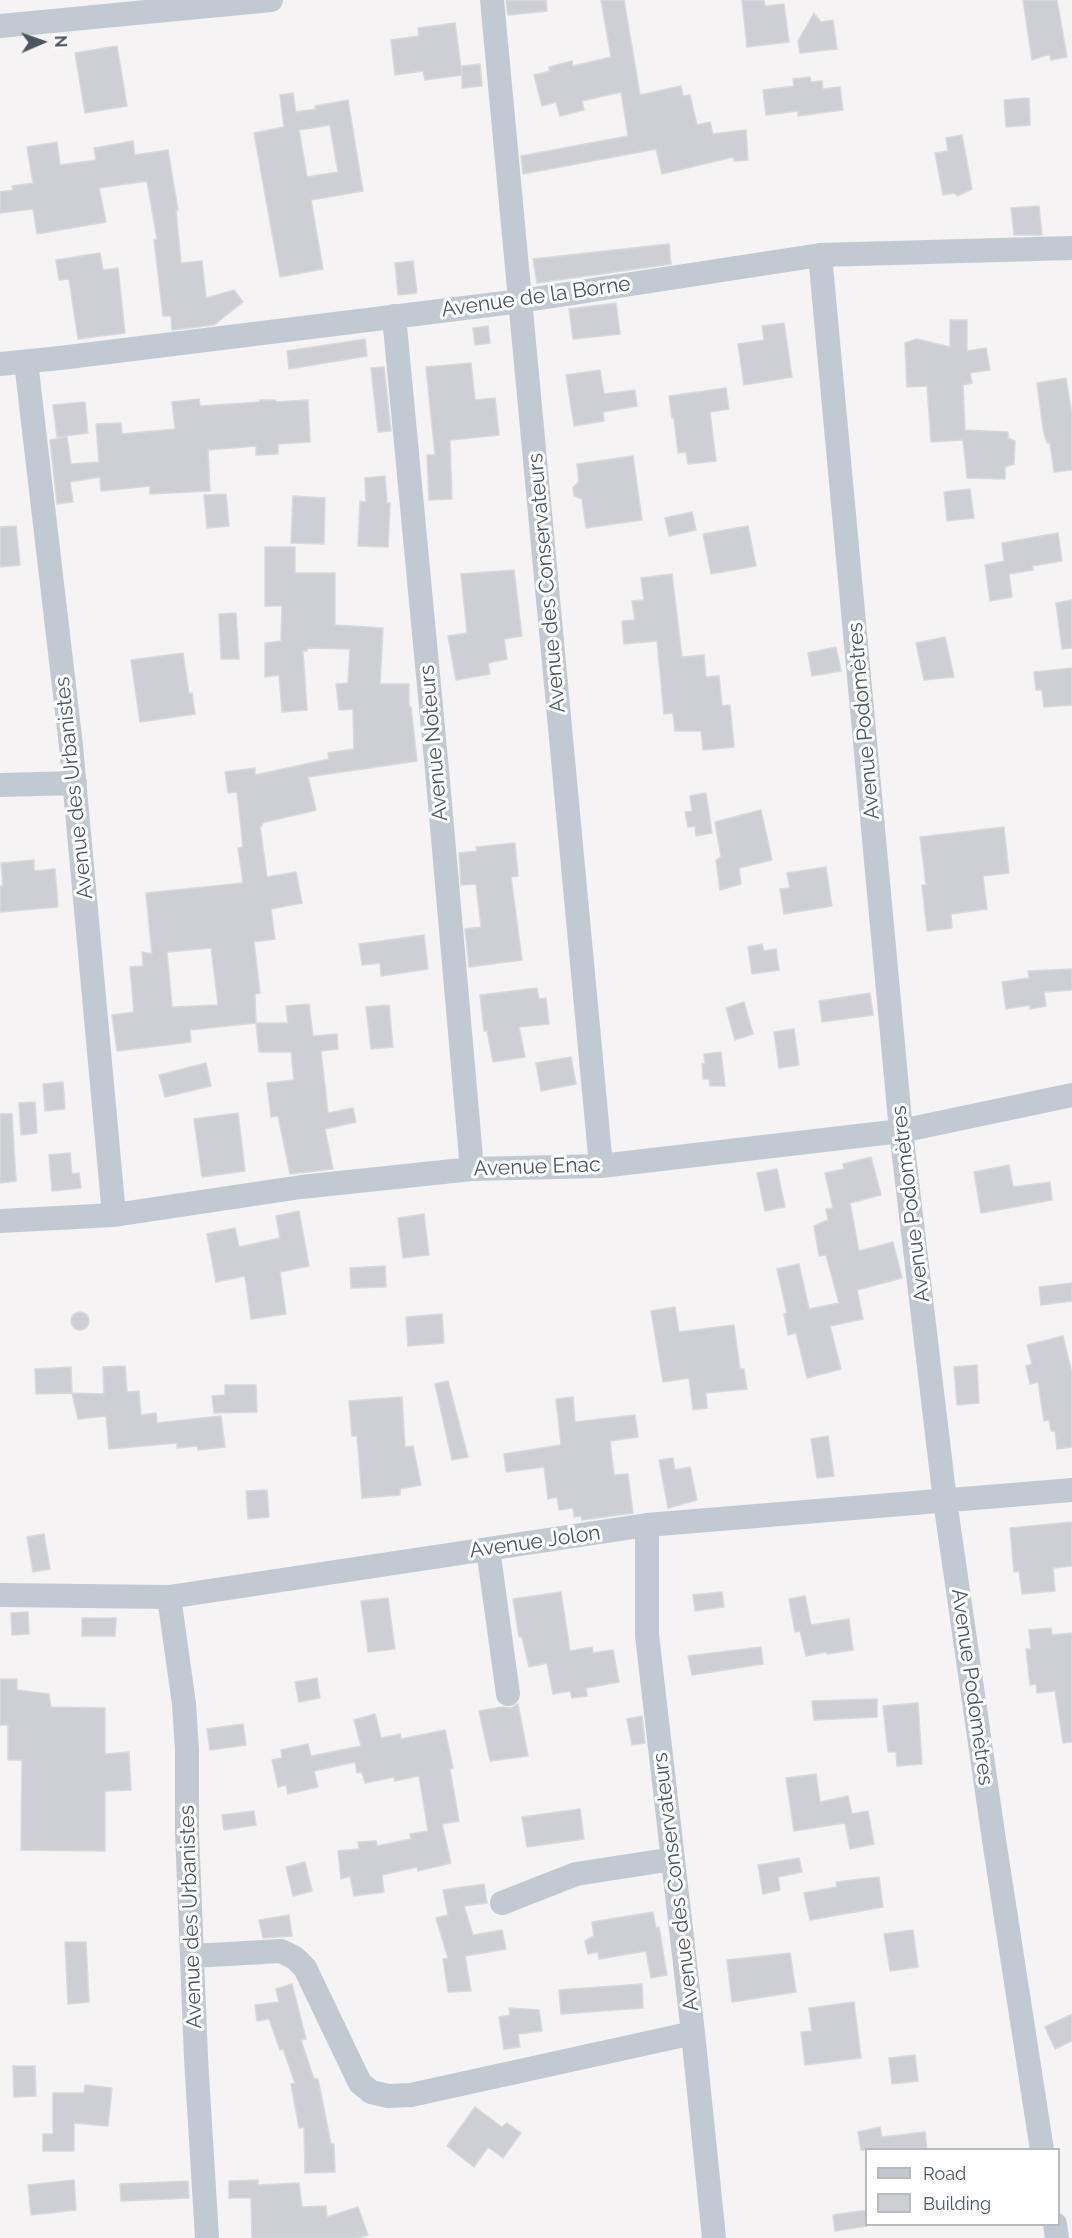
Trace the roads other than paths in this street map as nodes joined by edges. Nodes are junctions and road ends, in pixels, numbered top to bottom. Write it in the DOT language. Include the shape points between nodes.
graph roads {
  1 [pos="271,0"];
  2 [pos="492,0"];
  3 [pos="0,26"];
  4 [pos="1072,248"];
  5 [pos="820,255"];
  6 [pos="521,301"];
  7 [pos="394,316"];
  8 [pos="26,362"];
  9 [pos="0,364"];
  10 [pos="75,783"];
  11 [pos="0,785"];
  12 [pos="1072,1095"];
  13 [pos="901,1131"];
  14 [pos="601,1166"];
  15 [pos="472,1169"];
  16 [pos="114,1215"];
  17 [pos="0,1221"];
  18 [pos="1072,1490"];
  19 [pos="945,1501"];
  20 [pos="647,1525"];
  21 [pos="488,1549"];
  22 [pos="0,1595"];
  23 [pos="169,1597"];
  24 [pos="508,1694"];
  25 [pos="673,1859"];
  26 [pos="502,1903"];
  27 [pos="192,1956"];
  28 [pos="693,2033"];
  29 [pos="1042,2148"];
  30 [pos="207,2238"];
  31 [pos="714,2238"];
  1 -- 3 [label="street"];
  2 -- 6 [label="street, Avenue des Conservateurs"];
  4 -- 5 [label="street, Avenue de la Borne"];
  5 -- 6 [label="street, Avenue de la Borne"];
  5 -- 13 [label="street, Avenue Podomètres"];
  6 -- 7 [label="street, Avenue de la Borne"];
  6 -- 14 [label="street, Avenue des Conservateurs"];
  7 -- 8 [label="street, Avenue de la Borne"];
  7 -- 15 [label="street, Avenue Noteurs"];
  8 -- 9 [label="street, Avenue de la Borne"];
  8 -- 10 [label="street, Avenue des Urbanistes"];
  10 -- 11 [label="street"];
  10 -- 16 [label="street, Avenue des Urbanistes"];
  12 -- 13 [label="street, Avenue Enac"];
  13 -- 14 [label="street, Avenue Enac"];
  13 -- 19 [label="street, Avenue Podomètres"];
  14 -- 15 [label="street, Avenue Enac"];
  15 -- 16 [label="street, Avenue Enac" via="301,1187"];
  16 -- 17 [label="street, Avenue Enac"];
  18 -- 19 [label="street, Avenue Jolon"];
  19 -- 20 [label="street, Avenue Jolon"];
  19 -- 29 [label="street, Avenue Podomètres"];
  20 -- 21 [label="street, Avenue Jolon"];
  20 -- 25 [label="street, Avenue des Conservateurs" via="648,1635"];
  21 -- 23 [label="street, Avenue Jolon"];
  21 -- 24 [label="street"];
  22 -- 23 [label="street, Avenue Jolon"];
  23 -- 27 [label="street, Avenue des Urbanistes" via="187,1750"];
  25 -- 26 [label="street" via="576,1874"];
  25 -- 28 [label="street, Avenue des Conservateurs"];
  27 -- 28 [label="street" via="281,1951 296,1958 305,1968 360,2083 371,2092 388,2096 411,2095"];
  27 -- 30 [label="street, Avenue des Urbanistes"];
  28 -- 31 [label="street, Avenue des Conservateurs"];
}
